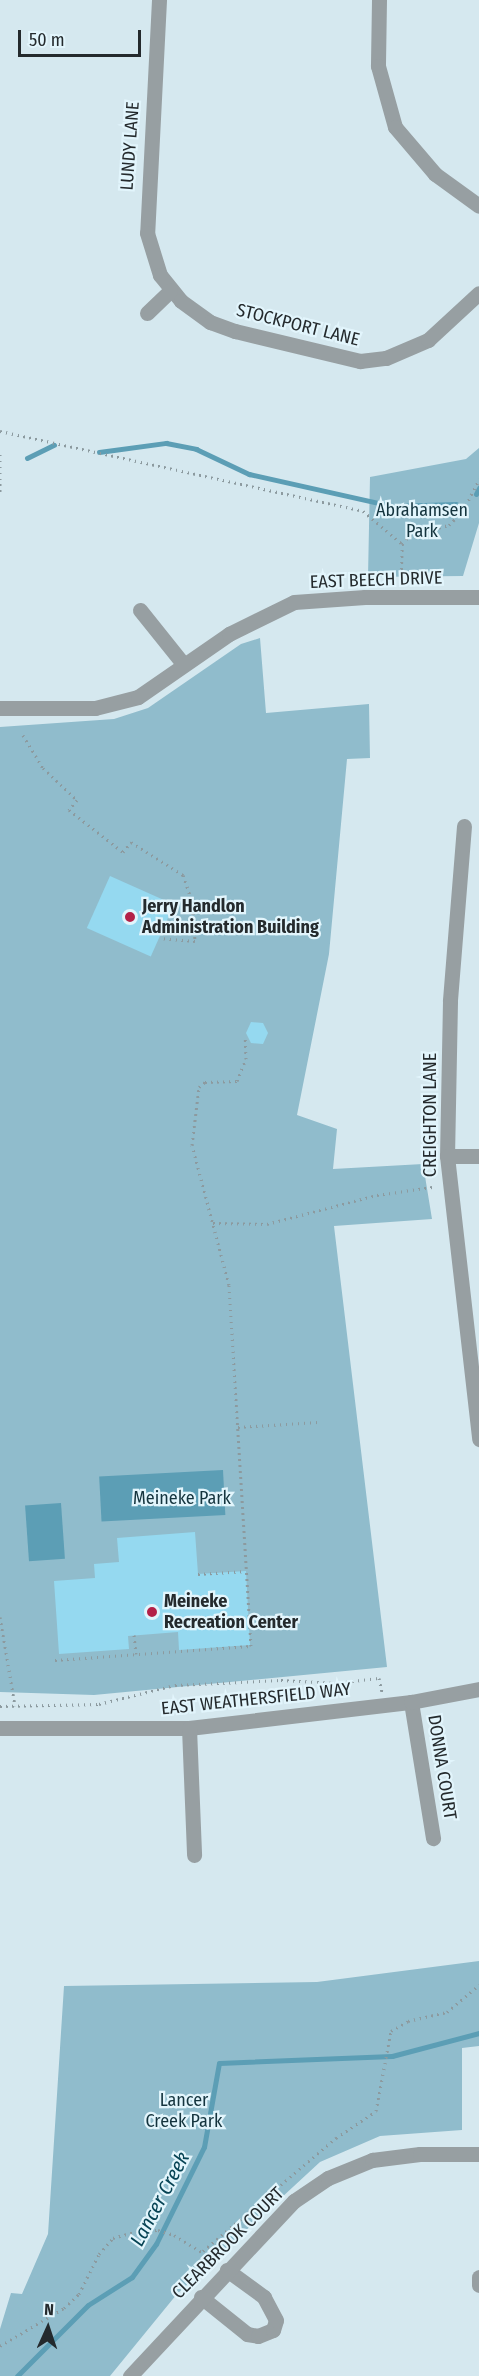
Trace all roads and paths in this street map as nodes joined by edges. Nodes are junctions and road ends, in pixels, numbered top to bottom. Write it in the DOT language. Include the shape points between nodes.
graph roads {
  1 [pos="159,0"];
  2 [pos="379,0"];
  3 [pos="479,206"];
  4 [pos="170,291"];
  5 [pos="479,293"];
  6 [pos="147,313"];
  7 [pos="0,431"];
  8 [pos="0,454"];
  9 [pos="479,478"];
  10 [pos="0,492"];
  11 [pos="402,544"];
  12 [pos="401,597"];
  13 [pos="479,597"];
  14 [pos="140,610"];
  15 [pos="184,665"];
  16 [pos="0,708"];
  17 [pos="23,735"];
  18 [pos="464,826"];
  19 [pos="164,938"];
  20 [pos="245,1036"];
  21 [pos="447,1156"];
  22 [pos="479,1156"];
  23 [pos="432,1187"];
  24 [pos="213,1223"];
  25 [pos="318,1422"];
  26 [pos="238,1427"];
  27 [pos="479,1439"];
  28 [pos="246,1571"];
  29 [pos="198,1574"];
  30 [pos="0,1617"];
  31 [pos="134,1635"];
  32 [pos="136,1654"];
  33 [pos="55,1659"];
  34 [pos="479,1689"];
  35 [pos="411,1702"];
  36 [pos="384,1705"];
  37 [pos="0,1706"];
  38 [pos="15,1706"];
  39 [pos="0,1728"];
  40 [pos="189,1728"];
  41 [pos="434,1838"];
  42 [pos="194,1855"];
  43 [pos="479,1985"];
  44 [pos="479,2154"];
  45 [pos="203,2251"];
  46 [pos="227,2270"];
  47 [pos="479,2277"];
  48 [pos="479,2285"];
  49 [pos="201,2297"];
  50 [pos="0,2346"];
  51 [pos="130,2376"];
  1 -- 4 [label="street, LUNDY LANE" via="146,208 153,258"];
  2 -- 3 [label="street" via="378,66 395,127 435,174"];
  4 -- 5 [label="street, STOCKPORT LANE" via="210,322 360,361 386,358 428,340"];
  4 -- 6 [label="street"];
  7 -- 11 [label="path" via="363,511"];
  8 -- 10 [label="path"];
  9 -- 11 [label="path" via="463,511 448,525 410,535"];
  11 -- 12 [label="path"];
  12 -- 13 [label="street, EAST BEECH DRIVE"];
  12 -- 15 [label="street, EAST BEECH DRIVE" via="294,602 230,634"];
  14 -- 15 [label="street"];
  15 -- 16 [label="street, EAST BEECH DRIVE" via="138,697 95,708"];
  17 -- 19 [label="path" via="43,768 77,800 69,810 123,852 131,842 183,875 192,901 195,941"];
  18 -- 21 [label="street, CREIGHTON LANE" via="450,1001"];
  20 -- 24 [label="path" via="243,1074 237,1081 205,1082 199,1087 192,1118 192,1145"];
  21 -- 22 [label="street"];
  21 -- 27 [label="street, CREIGHTON LANE"];
  23 -- 24 [label="path" via="377,1195 267,1224"];
  24 -- 26 [label="path" via="229,1285"];
  25 -- 26 [label="path"];
  26 -- 28 [label="path"];
  28 -- 29 [label="path"];
  28 -- 32 [label="path" via="251,1646"];
  30 -- 38 [label="path"];
  31 -- 32 [label="path"];
  32 -- 33 [label="path"];
  34 -- 35 [label="street, EAST WEATHERSFIELD WAY"];
  35 -- 36 [label="street, EAST WEATHERSFIELD WAY"];
  35 -- 41 [label="street, DONNA COURT"];
  36 -- 38 [label="path" via="379,1678 334,1683 294,1680 175,1684 99,1704"];
  36 -- 40 [label="street, EAST WEATHERSFIELD WAY"];
  37 -- 38 [label="path"];
  39 -- 40 [label="street, EAST WEATHERSFIELD WAY"];
  40 -- 42 [label="street"];
  43 -- 45 [label="path" via="447,2012 408,2021 390,2031 376,2111 336,2138"];
  44 -- 46 [label="street, CLEARBROOK COURT" via="420,2154 372,2160 328,2178 294,2201"];
  45 -- 46 [label="path"];
  45 -- 50 [label="path" via="158,2230 113,2238 99,2254 79,2294 64,2308"];
  46 -- 49 [label="street, CLEARBROOK COURT"];
  46 -- 49 [label="street" via="264,2297 276,2320 273,2330 258,2336 247,2334"];
  47 -- 48 [label="street"];
  49 -- 51 [label="street, CLEARBROOK COURT"];
}
